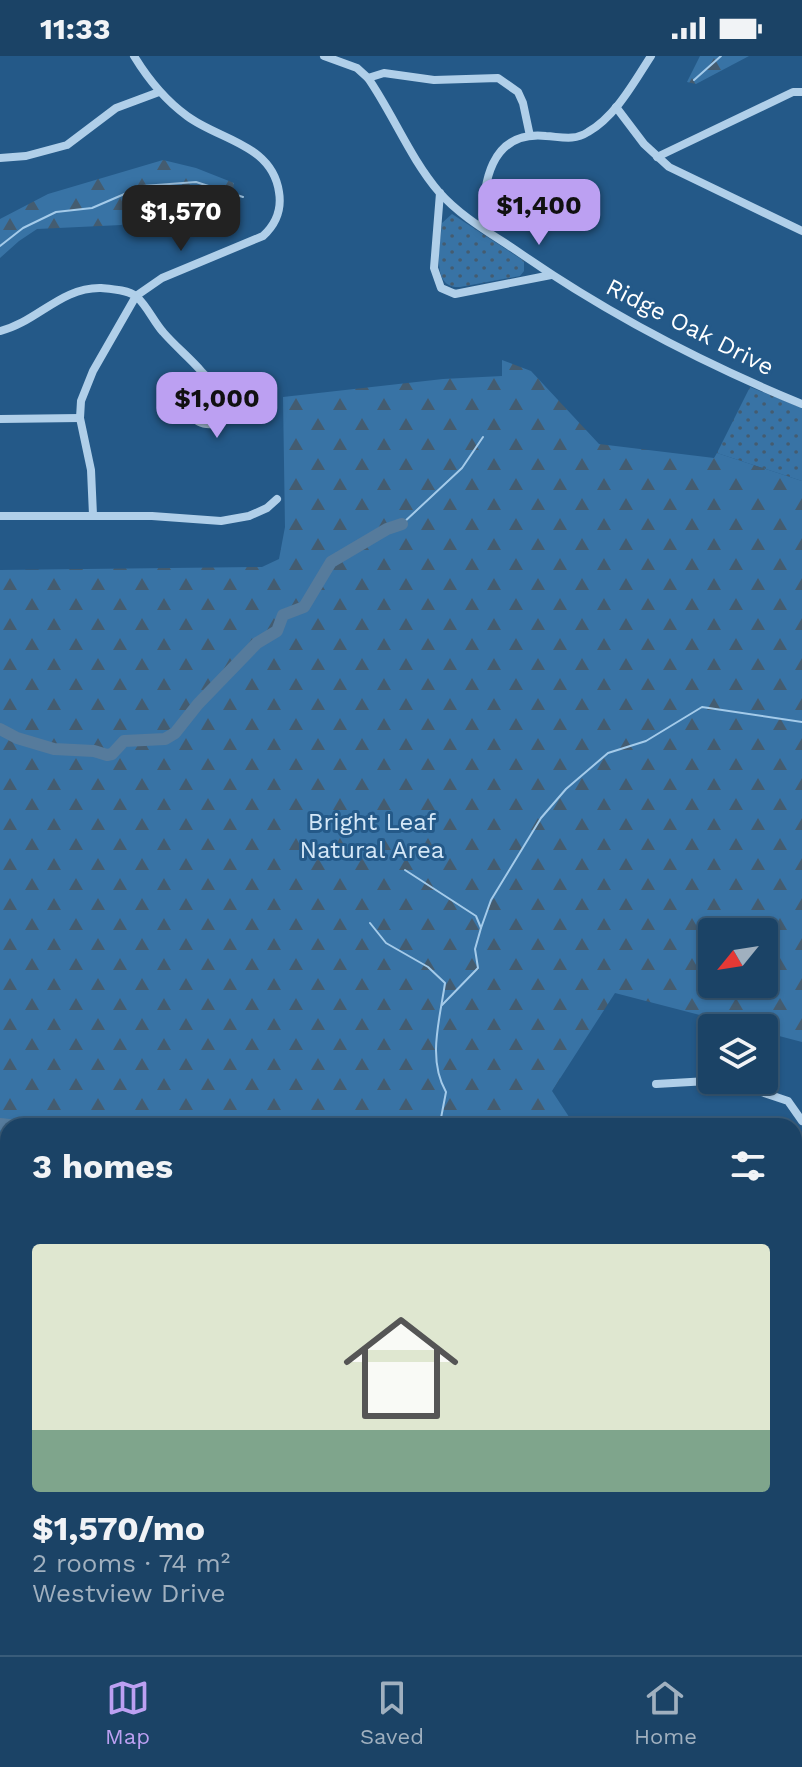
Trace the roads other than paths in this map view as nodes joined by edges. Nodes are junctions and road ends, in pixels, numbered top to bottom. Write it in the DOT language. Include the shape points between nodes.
graph roads {
  1 [pos="134,56"];
  2 [pos="324,56"];
  3 [pos="651,56"];
  4 [pos="368,78"];
  5 [pos="159,92"];
  6 [pos="802,92"];
  7 [pos="616,107"];
  8 [pos="530,136"];
  9 [pos="657,157"];
  10 [pos="0,158"];
  11 [pos="440,193"];
  12 [pos="482,227"];
  13 [pos="802,231"];
  14 [pos="551,275"];
  15 [pos="136,296"];
  16 [pos="0,331"];
  17 [pos="204,376"];
  18 [pos="802,404"];
  19 [pos="80,418"];
  20 [pos="0,419"];
  21 [pos="277,499"];
  22 [pos="93,515"];
  23 [pos="0,516"];
  24 [pos="698,1082"];
  25 [pos="656,1084"];
  26 [pos="767,1094"];
  27 [pos="800,1118"];
  1 -- 5 [label="street"];
  2 -- 4 [label="street" via="357,68"];
  3 -- 7 [label="street"];
  4 -- 8 [label="street" via="384,73 434,80 498,78 518,92"];
  4 -- 11 [label="street, Ridge Oak Drive"];
  5 -- 10 [label="street" via="116,108 67,145"];
  5 -- 15 [label="street" via="198,124 261,157 271,169 280,200 273,226 263,236 162,278"];
  6 -- 9 [label="street"];
  7 -- 8 [label="street" via="578,137"];
  7 -- 9 [label="street"];
  8 -- 12 [label="street" via="515,141 487,174"];
  9 -- 13 [label="street" via="681,174"];
  11 -- 12 [label="street, Ridge Oak Drive"];
  11 -- 14 [label="street" via="434,268 441,288 455,294"];
  12 -- 14 [label="street, Ridge Oak Drive"];
  14 -- 18 [label="street, Ridge Oak Drive" via="635,326"];
  15 -- 16 [label="street" via="104,288 72,292"];
  15 -- 17 [label="street"];
  15 -- 19 [label="street" via="86,386"];
  17 -- 17 [label="street" via="189,394 188,405 200,422 219,423 230,406 229,397 221,383"];
  19 -- 20 [label="street"];
  19 -- 22 [label="street"];
  21 -- 22 [label="street" via="233,520"];
  22 -- 23 [label="street"];
  24 -- 25 [label="street"];
  26 -- 27 [label="street" via="788,1101"];
}
